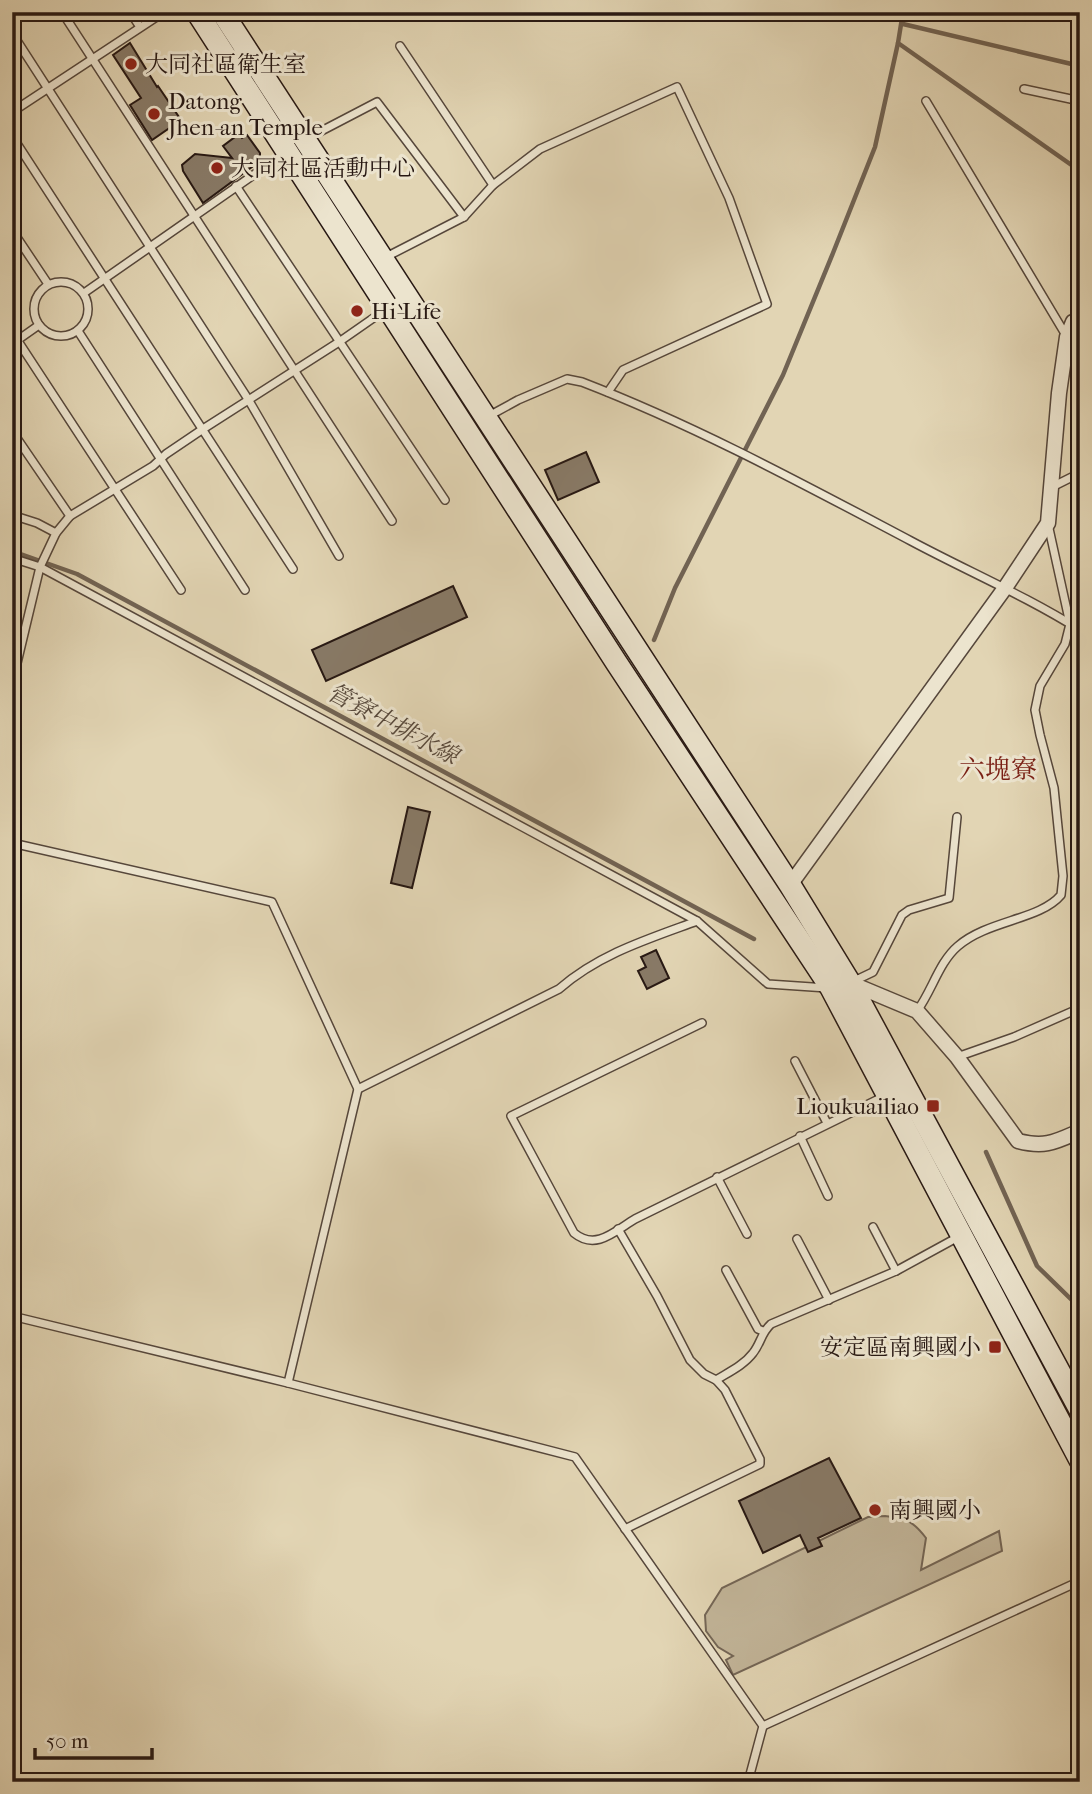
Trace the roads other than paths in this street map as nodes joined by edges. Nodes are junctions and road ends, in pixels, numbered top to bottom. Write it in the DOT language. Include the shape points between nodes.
graph roads {
  1 [pos="62,12"];
  2 [pos="130,12"];
  3 [pos="164,12"];
  4 [pos="197,12"];
  5 [pos="222,12"];
  6 [pos="140,27"];
  7 [pos="12,33"];
  8 [pos="400,47"];
  9 [pos="92,59"];
  10 [pos="49,88"];
  11 [pos="1024,89"];
  12 [pos="926,101"];
  13 [pos="1080,101"];
  14 [pos="12,112"];
  15 [pos="12,136"];
  16 [pos="305,139"];
  17 [pos="287,152"];
  18 [pos="494,185"];
  19 [pos="236,186"];
  20 [pos="193,216"];
  21 [pos="464,217"];
  22 [pos="12,230"];
  23 [pos="149,247"];
  24 [pos="383,259"];
  25 [pos="365,271"];
  26 [pos="104,279"];
  27 [pos="48,284"];
  28 [pos="84,293"];
  29 [pos="397,301"];
  30 [pos="1080,320"];
  31 [pos="39,325"];
  32 [pos="78,331"];
  33 [pos="12,332"];
  34 [pos="1068,337"];
  35 [pos="15,342"];
  36 [pos="338,342"];
  37 [pos="1080,351"];
  38 [pos="294,369"];
  39 [pos="608,392"];
  40 [pos="248,398"];
  41 [pos="485,418"];
  42 [pos="203,429"];
  43 [pos="12,431"];
  44 [pos="468,431"];
  45 [pos="160,459"];
  46 [pos="1080,473"];
  47 [pos="115,488"];
  48 [pos="1050,488"];
  49 [pos="445,500"];
  50 [pos="12,515"];
  51 [pos="70,516"];
  52 [pos="392,521"];
  53 [pos="1048,523"];
  54 [pos="57,533"];
  55 [pos="339,556"];
  56 [pos="12,558"];
  57 [pos="40,567"];
  58 [pos="293,569"];
  59 [pos="1005,588"];
  60 [pos="181,590"];
  61 [pos="245,590"];
  62 [pos="1070,624"];
  63 [pos="1080,630"];
  64 [pos="12,684"];
  65 [pos="957,817"];
  66 [pos="12,843"];
  67 [pos="790,885"];
  68 [pos="697,921"];
  69 [pos="840,986"];
  70 [pos="1080,1008"];
  71 [pos="917,1011"];
  72 [pos="702,1023"];
  73 [pos="957,1057"];
  74 [pos="795,1061"];
  75 [pos="358,1089"];
  76 [pos="888,1094"];
  77 [pos="827,1123"];
  78 [pos="1080,1131"];
  79 [pos="800,1136"];
  80 [pos="717,1177"];
  81 [pos="828,1196"];
  82 [pos="873,1227"];
  83 [pos="618,1229"];
  84 [pos="747,1234"];
  85 [pos="962,1235"];
  86 [pos="797,1239"];
  87 [pos="726,1270"];
  88 [pos="896,1271"];
  89 [pos="829,1300"];
  90 [pos="12,1316"];
  91 [pos="763,1331"];
  92 [pos="716,1380"];
  93 [pos="288,1383"];
  94 [pos="1080,1410"];
  95 [pos="1080,1460"];
  96 [pos="625,1529"];
  97 [pos="1080,1581"];
  98 [pos="763,1726"];
  99 [pos="748,1782"];
  1 -- 9 [label="lane"];
  2 -- 6 [label="lane"];
  3 -- 6 [label="lane"];
  4 -- 17 [label="main road"];
  5 -- 16 [label="main road"];
  6 -- 9 [label="lane"];
  7 -- 10 [label="lane"];
  8 -- 18 [label="lane"];
  9 -- 10 [label="lane"];
  9 -- 20 [label="lane"];
  10 -- 14 [label="lane"];
  10 -- 23 [label="lane"];
  11 -- 13 [label="lane"];
  12 -- 34 [label="lane"];
  15 -- 26 [label="lane"];
  16 -- 17 [label="lane"];
  16 -- 21 [label="lane" via="377,102"];
  16 -- 24 [label="main road"];
  17 -- 19 [label="lane"];
  17 -- 25 [label="main road"];
  18 -- 21 [label="lane"];
  18 -- 39 [label="lane" via="540,149 677,87 729,198 767,304 622,370"];
  19 -- 20 [label="lane"];
  19 -- 36 [label="lane"];
  20 -- 23 [label="lane"];
  20 -- 38 [label="lane"];
  21 -- 24 [label="lane"];
  22 -- 27 [label="lane"];
  23 -- 26 [label="lane"];
  23 -- 40 [label="lane"];
  24 -- 25 [label="lane"];
  24 -- 29 [label="main road"];
  25 -- 29 [label="main road"];
  26 -- 28 [label="lane"];
  26 -- 42 [label="lane"];
  27 -- 28 [label="lane" via="72,283"];
  27 -- 31 [label="lane" via="35,302"];
  28 -- 32 [label="lane" via="89,307"];
  29 -- 36 [label="lane"];
  29 -- 41 [label="main road"];
  29 -- 44 [label="main road"];
  30 -- 34 [label="street" via="1073,322"];
  31 -- 32 [label="lane" via="65,337"];
  31 -- 35 [label="lane"];
  32 -- 45 [label="lane"];
  33 -- 35 [label="lane"];
  34 -- 37 [label="lane"];
  34 -- 48 [label="street"];
  35 -- 47 [label="lane"];
  36 -- 38 [label="lane"];
  36 -- 49 [label="lane"];
  38 -- 40 [label="lane"];
  38 -- 52 [label="lane"];
  39 -- 41 [label="lane" via="567,379"];
  39 -- 59 [label="lane" via="750,456"];
  40 -- 42 [label="lane"];
  40 -- 55 [label="lane"];
  41 -- 44 [label="lane"];
  41 -- 67 [label="main road"];
  42 -- 45 [label="lane"];
  42 -- 58 [label="lane"];
  43 -- 51 [label="lane"];
  44 -- 69 [label="main road" via="710,806"];
  45 -- 47 [label="lane"];
  45 -- 61 [label="lane"];
  46 -- 48 [label="lane"];
  47 -- 51 [label="lane"];
  47 -- 60 [label="lane"];
  48 -- 53 [label="street"];
  50 -- 54 [label="lane"];
  51 -- 54 [label="lane"];
  53 -- 59 [label="street"];
  53 -- 62 [label="lane"];
  54 -- 57 [label="lane"];
  56 -- 57 [label="lane"];
  57 -- 64 [label="lane"];
  57 -- 68 [label="lane"];
  59 -- 62 [label="lane"];
  59 -- 67 [label="street"];
  62 -- 63 [label="lane"];
  62 -- 71 [label="lane" via="1065,644 1040,686 1035,710 1054,788 1061,895 1044,909 988,927 956,947"];
  65 -- 69 [label="lane" via="949,898 902,915 873,972"];
  66 -- 75 [label="lane" via="272,902"];
  67 -- 69 [label="main road"];
  68 -- 69 [label="lane" via="768,984"];
  68 -- 75 [label="lane" via="617,951 579,971 559,989"];
  69 -- 71 [label="street"];
  69 -- 76 [label="main road"];
  69 -- 94 [label="main road"];
  70 -- 73 [label="lane"];
  71 -- 73 [label="street"];
  72 -- 83 [label="lane" via="512,1116 574,1233 591,1241"];
  73 -- 78 [label="street" via="1018,1141 1052,1144"];
  74 -- 77 [label="lane"];
  75 -- 93 [label="lane"];
  76 -- 77 [label="lane"];
  76 -- 85 [label="main road"];
  77 -- 79 [label="lane"];
  79 -- 80 [label="lane"];
  79 -- 81 [label="lane"];
  80 -- 83 [label="lane"];
  80 -- 84 [label="lane"];
  82 -- 88 [label="lane"];
  83 -- 92 [label="lane" via="690,1360"];
  85 -- 88 [label="lane"];
  85 -- 95 [label="main road"];
  86 -- 89 [label="lane"];
  87 -- 91 [label="lane"];
  88 -- 89 [label="lane"];
  89 -- 91 [label="lane"];
  90 -- 93 [label="lane"];
  91 -- 92 [label="lane" via="751,1356"];
  92 -- 96 [label="lane" via="760,1464"];
  93 -- 96 [label="lane" via="575,1457"];
  96 -- 98 [label="lane"];
  97 -- 98 [label="lane"];
  98 -- 99 [label="lane"];
}
